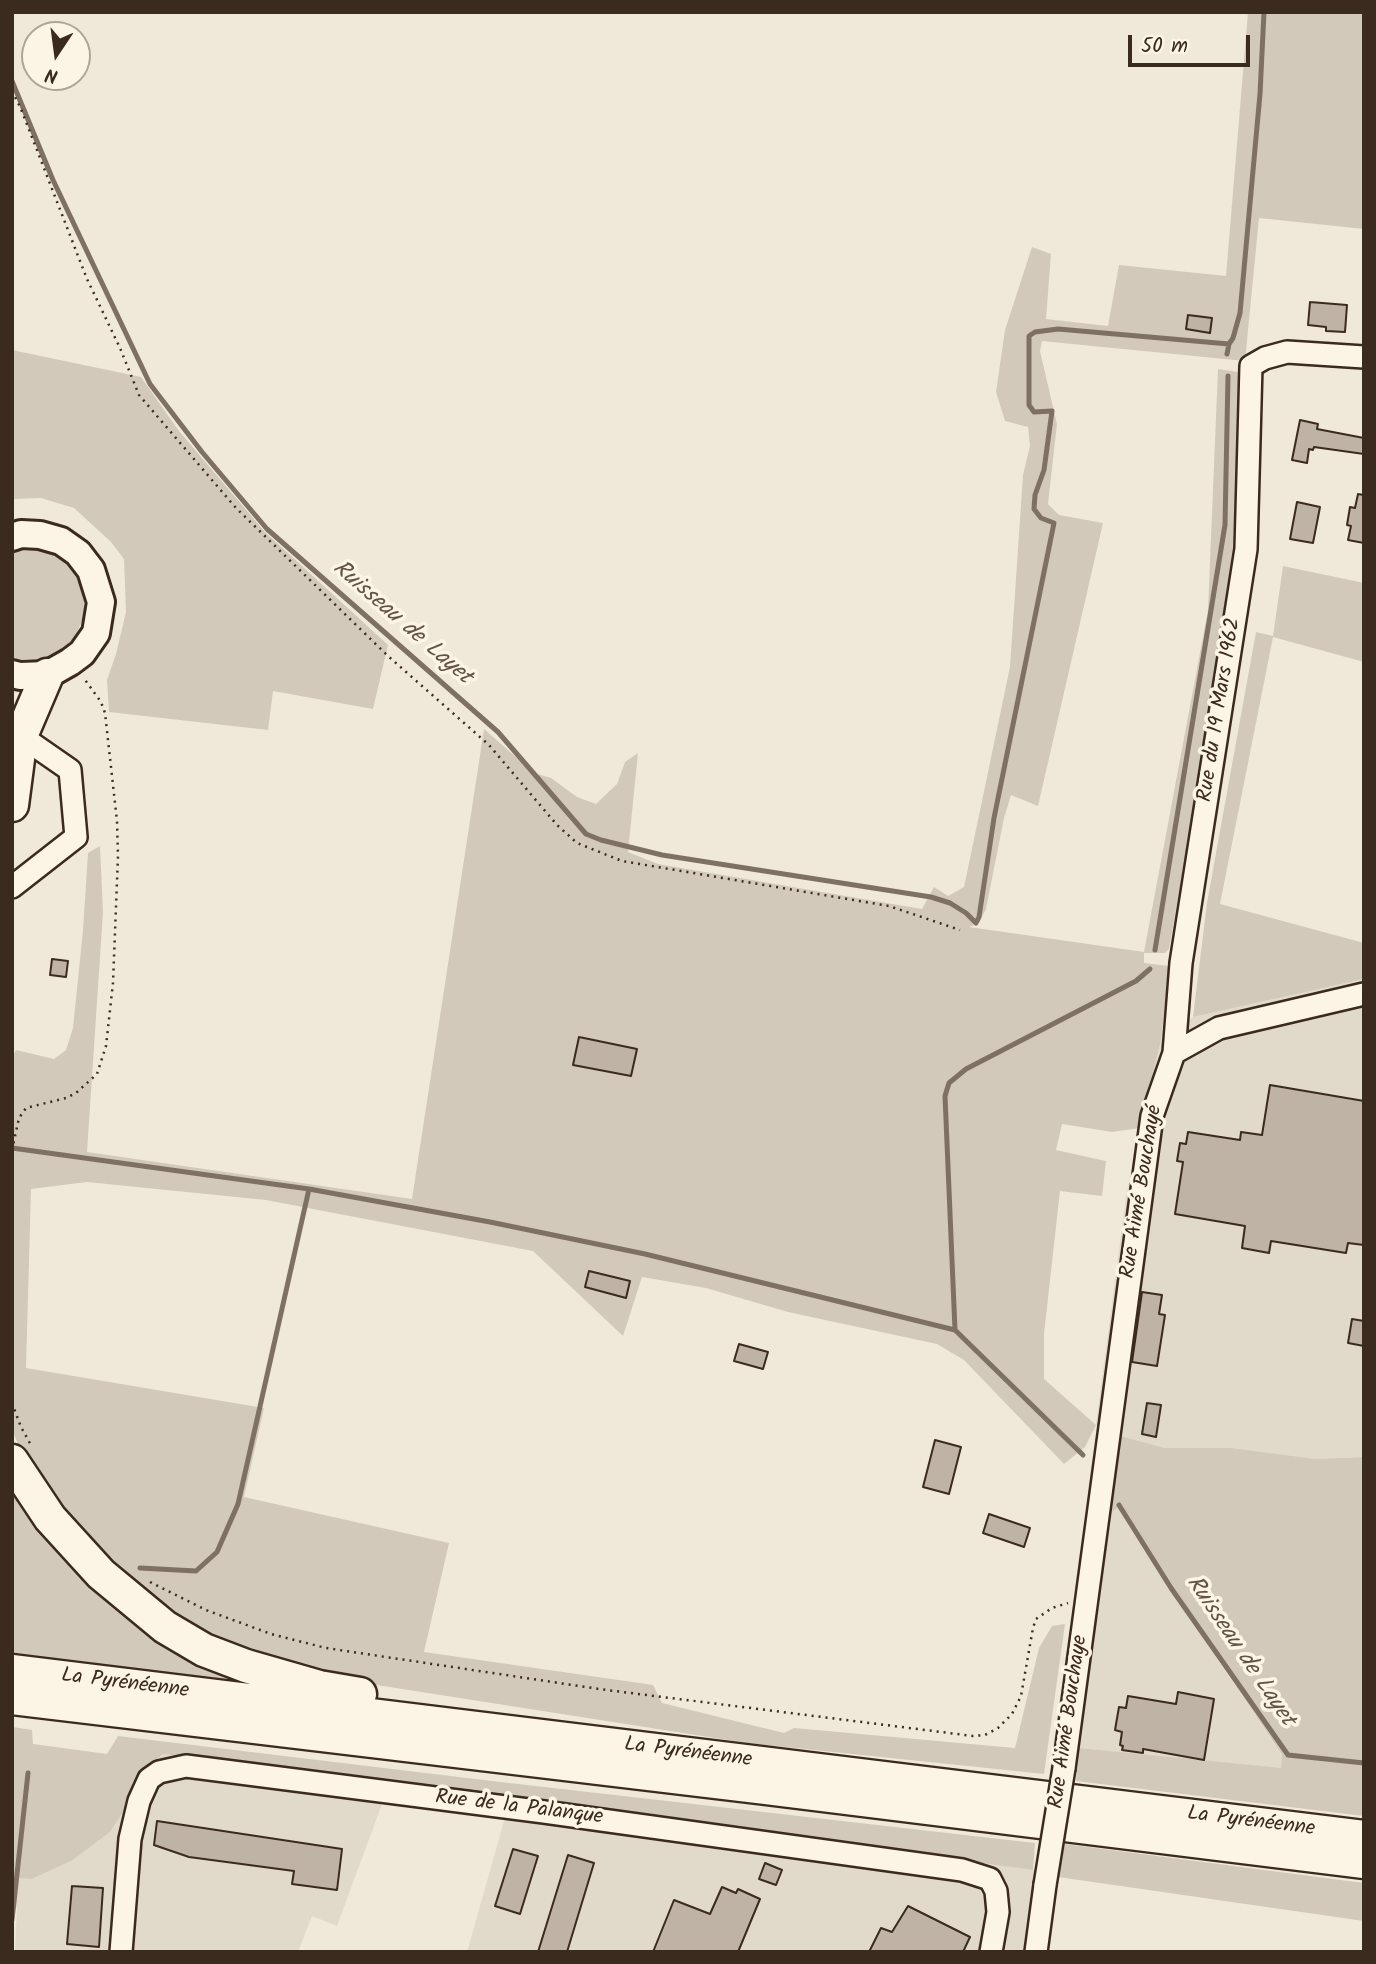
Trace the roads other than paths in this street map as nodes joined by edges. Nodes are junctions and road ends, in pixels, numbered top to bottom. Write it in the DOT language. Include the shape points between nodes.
graph roads {
  1 [pos="1364,357"];
  2 [pos="12,537"];
  3 [pos="58,668"];
  4 [pos="12,674"];
  5 [pos="21,736"];
  6 [pos="12,805"];
  7 [pos="12,887"];
  8 [pos="1364,994"];
  9 [pos="1174,1053"];
  10 [pos="23,1456"];
  11 [pos="1101,1491"];
  12 [pos="12,1671"];
  13 [pos="12,1698"];
  14 [pos="505,1732"];
  15 [pos="1364,1837"];
  16 [pos="1364,1862"];
  17 [pos="121,1952"];
  18 [pos="991,1952"];
  19 [pos="1036,1952"];
  1 -- 9 [label="street, Rue du 19 Mars 1962" via="1287,352 1251,366 1246,549 1181,963"];
  2 -- 3 [label="main road" via="40,535 61,541 91,570 101,602 96,633 82,653"];
  3 -- 4 [label="main road"];
  3 -- 5 [label="highway"];
  5 -- 6 [label="highway"];
  5 -- 7 [label="street" via="70,770 76,837"];
  8 -- 9 [label="street" via="1219,1028"];
  9 -- 11 [label="street, Rue Aimé Bouchayé" via="1152,1115"];
  10 -- 14 [label="highway" via="50,1518 101,1574 165,1627 204,1650 319,1687 482,1716"];
  11 -- 19 [label="street, Rue Aimé Bouchaye, bridge"];
  12 -- 14 [label="highway, La Pyrénéenne"];
  13 -- 16 [label="highway, La Pyrénéenne"];
  14 -- 15 [label="highway, La Pyrénéenne"];
  17 -- 18 [label="street, Rue de la Palanque" via="130,1839 139,1801 149,1779 186,1766 961,1870 990,1879 996,1891 998,1912"];
}
